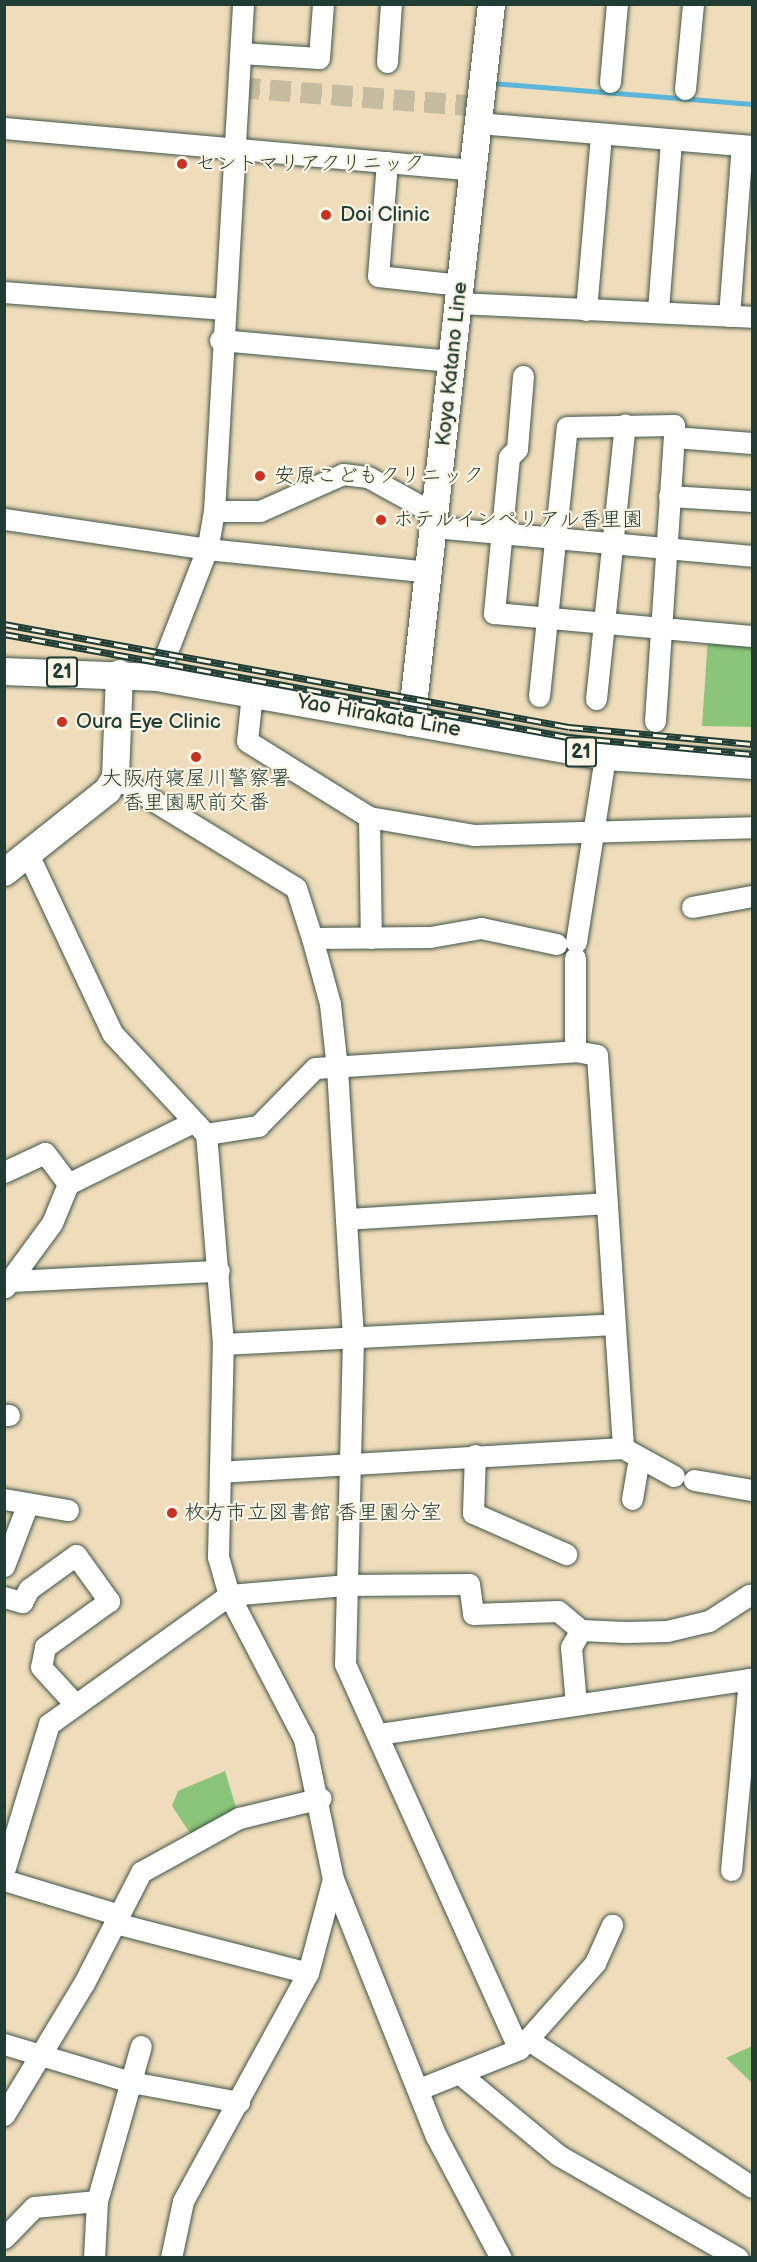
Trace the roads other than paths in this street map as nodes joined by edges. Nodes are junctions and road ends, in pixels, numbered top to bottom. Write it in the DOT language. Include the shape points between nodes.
graph roads {
  1 [pos="243,4"];
  2 [pos="323,4"];
  3 [pos="392,4"];
  4 [pos="491,4"];
  5 [pos="617,4"];
  6 [pos="693,4"];
  7 [pos="241,53"];
  8 [pos="387,63"];
  9 [pos="610,82"];
  10 [pos="685,88"];
  11 [pos="478,123"];
  12 [pos="4,128"];
  13 [pos="601,135"];
  14 [pos="671,140"];
  15 [pos="748,146"];
  16 [pos="236,148"];
  17 [pos="387,162"];
  18 [pos="473,170"];
  19 [pos="4,292"];
  20 [pos="460,294"];
  21 [pos="223,309"];
  22 [pos="586,310"];
  23 [pos="658,310"];
  24 [pos="729,316"];
  25 [pos="753,317"];
  26 [pos="220,340"];
  27 [pos="452,361"];
  28 [pos="523,376"];
  29 [pos="625,425"];
  30 [pos="674,436"];
  31 [pos="753,443"];
  32 [pos="669,496"];
  33 [pos="753,501"];
  34 [pos="214,511"];
  35 [pos="4,519"];
  36 [pos="435,520"];
  37 [pos="500,532"];
  38 [pos="556,538"];
  39 [pos="612,544"];
  40 [pos="666,548"];
  41 [pos="207,549"];
  42 [pos="753,556"];
  43 [pos="429,572"];
  44 [pos="549,618"];
  45 [pos="604,624"];
  46 [pos="661,628"];
  47 [pos="753,636"];
  48 [pos="4,671"];
  49 [pos="119,673"];
  50 [pos="157,677"];
  51 [pos="252,693"];
  52 [pos="540,696"];
  53 [pos="596,699"];
  54 [pos="655,721"];
  55 [pos="411,723"];
  56 [pos="606,756"];
  57 [pos="753,765"];
  58 [pos="115,777"];
  59 [pos="369,817"];
  60 [pos="753,827"];
  61 [pos="595,832"];
  62 [pos="27,852"];
  63 [pos="4,872"];
  64 [pos="753,896"];
  65 [pos="692,907"];
  66 [pos="312,938"];
  67 [pos="371,938"];
  68 [pos="569,948"];
  69 [pos="575,1051"];
  70 [pos="337,1068"];
  71 [pos="199,1128"];
  72 [pos="4,1172"];
  73 [pos="68,1184"];
  74 [pos="607,1203"];
  75 [pos="346,1219"];
  76 [pos="219,1272"];
  77 [pos="8,1285"];
  78 [pos="614,1324"];
  79 [pos="353,1338"];
  80 [pos="223,1344"];
  81 [pos="631,1453"];
  82 [pos="475,1455"];
  83 [pos="351,1463"];
  84 [pos="222,1472"];
  85 [pos="753,1490"];
  86 [pos="4,1499"];
  87 [pos="632,1499"];
  88 [pos="28,1503"];
  89 [pos="68,1510"];
  90 [pos="566,1554"];
  91 [pos="4,1566"];
  92 [pos="345,1585"];
  93 [pos="229,1595"];
  94 [pos="749,1595"];
  95 [pos="4,1597"];
  96 [pos="581,1630"];
  97 [pos="751,1679"];
  98 [pos="75,1704"];
  99 [pos="576,1704"];
  100 [pos="378,1734"];
  101 [pos="321,1798"];
  102 [pos="731,1870"];
  103 [pos="4,1872"];
  104 [pos="333,1879"];
  105 [pos="4,1880"];
  106 [pos="117,1919"];
  107 [pos="612,1925"];
  108 [pos="308,1973"];
  109 [pos="4,2044"];
  110 [pos="523,2044"];
  111 [pos="141,2046"];
  112 [pos="40,2055"];
  113 [pos="459,2073"];
  114 [pos="131,2082"];
  115 [pos="419,2089"];
  116 [pos="239,2102"];
  117 [pos="4,2115"];
  118 [pos="753,2187"];
  119 [pos="97,2201"];
  120 [pos="4,2238"];
  121 [pos="94,2258"];
  122 [pos="171,2258"];
  123 [pos="501,2258"];
  124 [pos="738,2258"];
  1 -- 7 [label="street"];
  2 -- 7 [label="street" via="319,58"];
  3 -- 8 [label="street"];
  4 -- 11 [label="main road, Koya Katano Line"];
  5 -- 9 [label="street"];
  6 -- 10 [label="street"];
  7 -- 16 [label="street"];
  11 -- 13 [label="street"];
  11 -- 18 [label="main road, Koya Katano Line"];
  12 -- 16 [label="street"];
  13 -- 14 [label="street"];
  13 -- 22 [label="street"];
  14 -- 15 [label="street"];
  14 -- 23 [label="street"];
  15 -- 24 [label="street"];
  16 -- 17 [label="street"];
  16 -- 21 [label="street"];
  17 -- 18 [label="street"];
  17 -- 20 [label="street" via="378,276"];
  18 -- 20 [label="main road, Koya Katano Line"];
  19 -- 21 [label="street"];
  20 -- 22 [label="street"];
  20 -- 27 [label="main road, Koya Katano Line"];
  21 -- 26 [label="street"];
  22 -- 23 [label="street"];
  23 -- 24 [label="street"];
  24 -- 25 [label="street"];
  26 -- 27 [label="street"];
  26 -- 34 [label="street"];
  27 -- 36 [label="main road, Koya Katano Line"];
  28 -- 37 [label="street"];
  29 -- 30 [label="street" via="674,425"];
  29 -- 38 [label="street" via="567,428"];
  29 -- 39 [label="street"];
  30 -- 31 [label="street"];
  30 -- 32 [label="street"];
  32 -- 33 [label="street"];
  32 -- 40 [label="street"];
  34 -- 36 [label="street" via="260,511 343,474 368,477"];
  34 -- 41 [label="street"];
  35 -- 41 [label="street"];
  36 -- 37 [label="street"];
  36 -- 43 [label="main road, Koya Katano Line"];
  37 -- 38 [label="street"];
  37 -- 44 [label="street" via="494,613"];
  38 -- 39 [label="street"];
  38 -- 44 [label="street"];
  39 -- 40 [label="street"];
  39 -- 45 [label="street"];
  40 -- 42 [label="street"];
  40 -- 46 [label="street"];
  41 -- 43 [label="street"];
  41 -- 50 [label="street"];
  43 -- 55 [label="main road, Koya Katano Line"];
  44 -- 45 [label="street"];
  44 -- 52 [label="street"];
  45 -- 46 [label="street"];
  45 -- 53 [label="street"];
  46 -- 47 [label="street"];
  46 -- 54 [label="street"];
  48 -- 49 [label="main road, Yao Hirakata Line / 21"];
  49 -- 50 [label="main road, Yao Hirakata Line / 21"];
  49 -- 58 [label="main road"];
  50 -- 51 [label="main road, Yao Hirakata Line / 21"];
  51 -- 55 [label="main road, Yao Hirakata Line / 21"];
  51 -- 59 [label="street" via="248,741"];
  55 -- 56 [label="main road, Yao Hirakata Line / 21"];
  56 -- 57 [label="main road, Yao Hirakata Line / 21"];
  56 -- 61 [label="street"];
  58 -- 62 [label="main road" via="107,790"];
  58 -- 66 [label="street" via="296,888"];
  59 -- 61 [label="street" via="474,835"];
  59 -- 67 [label="street"];
  60 -- 61 [label="street"];
  61 -- 68 [label="street"];
  62 -- 63 [label="main road"];
  62 -- 71 [label="street" via="112,1033"];
  64 -- 65 [label="street"];
  66 -- 67 [label="street"];
  66 -- 70 [label="street" via="330,1004"];
  67 -- 68 [label="street" via="430,937 481,928"];
  68 -- 69 [label="street"];
  69 -- 70 [label="street"];
  69 -- 74 [label="street" via="597,1055"];
  70 -- 71 [label="street" via="315,1068 258,1126"];
  70 -- 75 [label="street"];
  71 -- 73 [label="street"];
  71 -- 76 [label="street"];
  72 -- 73 [label="street" via="45,1153"];
  73 -- 77 [label="street" via="52,1223"];
  74 -- 75 [label="street"];
  74 -- 78 [label="street"];
  75 -- 79 [label="street"];
  76 -- 77 [label="street"];
  76 -- 80 [label="street"];
  78 -- 79 [label="street"];
  78 -- 81 [label="street"];
  79 -- 80 [label="street"];
  79 -- 83 [label="street"];
  80 -- 84 [label="street"];
  81 -- 82 [label="street"];
  81 -- 85 [label="street" via="684,1478"];
  81 -- 87 [label="street"];
  82 -- 83 [label="street"];
  82 -- 90 [label="street" via="473,1513"];
  83 -- 84 [label="street"];
  83 -- 92 [label="street"];
  84 -- 93 [label="street" via="218,1557"];
  86 -- 88 [label="street"];
  88 -- 89 [label="street"];
  88 -- 91 [label="street"];
  92 -- 93 [label="street"];
  92 -- 96 [label="street" via="469,1584 472,1614 558,1611"];
  92 -- 100 [label="street" via="345,1664"];
  93 -- 98 [label="street"];
  93 -- 101 [label="street" via="304,1739"];
  94 -- 96 [label="street" via="709,1621 667,1631"];
  95 -- 98 [label="street" via="21,1602 29,1589 76,1555 109,1601 45,1647 41,1667"];
  96 -- 99 [label="street" via="571,1647"];
  97 -- 99 [label="street"];
  97 -- 102 [label="street"];
  98 -- 103 [label="street" via="49,1724"];
  99 -- 100 [label="street"];
  100 -- 110 [label="street"];
  101 -- 104 [label="street"];
  101 -- 106 [label="street" via="239,1818 141,1872"];
  104 -- 108 [label="street"];
  104 -- 115 [label="street"];
  105 -- 106 [label="street"];
  106 -- 108 [label="street"];
  106 -- 112 [label="street"];
  107 -- 110 [label="street" via="595,1962"];
  108 -- 116 [label="street"];
  109 -- 112 [label="street"];
  110 -- 113 [label="street"];
  110 -- 118 [label="street"];
  111 -- 114 [label="street"];
  112 -- 114 [label="street"];
  112 -- 117 [label="street"];
  113 -- 115 [label="street"];
  113 -- 124 [label="street" via="558,2155"];
  114 -- 116 [label="street"];
  114 -- 119 [label="street"];
  115 -- 123 [label="street" via="436,2136"];
  116 -- 122 [label="street" via="183,2201"];
  119 -- 120 [label="street" via="34,2207"];
  119 -- 121 [label="street"];
}
